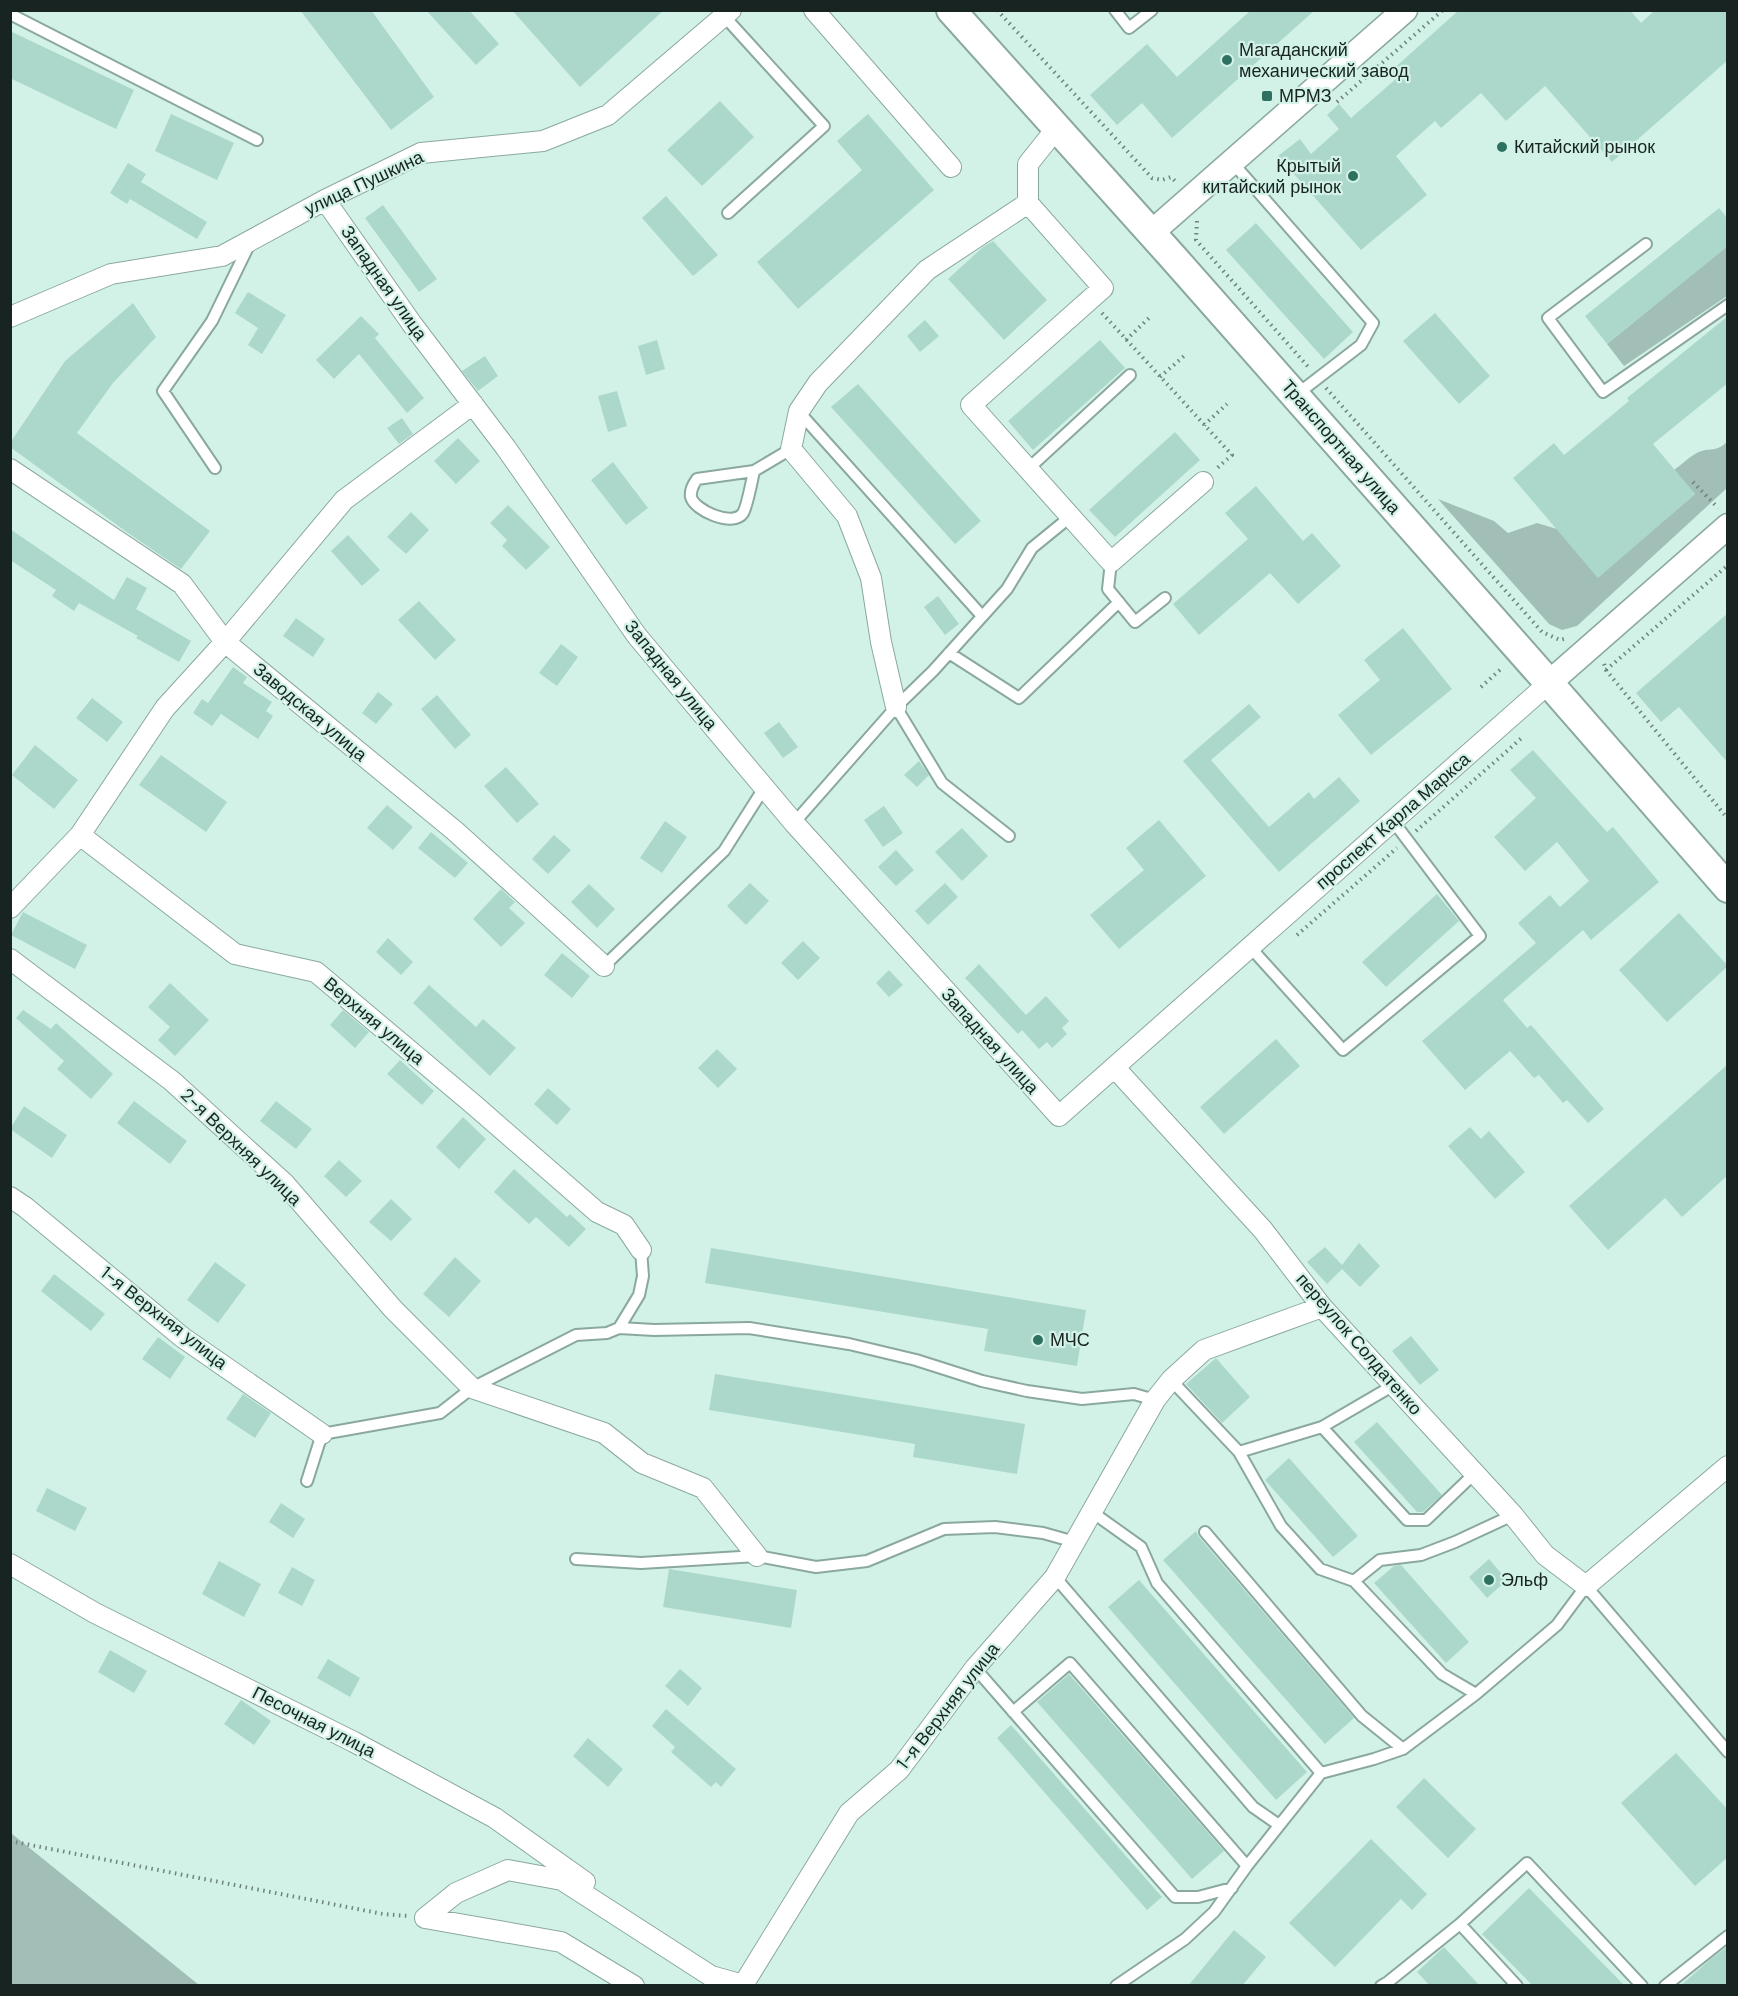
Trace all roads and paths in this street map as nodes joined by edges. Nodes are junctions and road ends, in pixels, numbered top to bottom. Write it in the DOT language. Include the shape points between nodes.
graph roads {
  1 [pos="814,10"];
  2 [pos="951,10"];
  3 [pos="997,10"];
  4 [pos="1115,10"];
  5 [pos="1152,10"];
  6 [pos="1405,10"];
  7 [pos="727,13"];
  8 [pos="10,14"];
  9 [pos="1056,129"];
  10 [pos="257,140"];
  11 [pos="1232,162"];
  12 [pos="951,166"];
  13 [pos="1189,199"];
  14 [pos="325,200"];
  15 [pos="1028,203"];
  16 [pos="728,213"];
  17 [pos="1151,233"];
  18 [pos="251,240"];
  19 [pos="1646,244"];
  20 [pos="1089,300"];
  21 [pos="1728,305"];
  22 [pos="10,317"];
  23 [pos="1149,318"];
  24 [pos="1126,340"];
  25 [pos="1184,356"];
  26 [pos="1130,375"];
  27 [pos="1160,377"];
  28 [pos="1318,379"];
  29 [pos="1296,395"];
  30 [pos="472,404"];
  31 [pos="1227,404"];
  32 [pos="799,411"];
  33 [pos="1204,425"];
  34 [pos="791,449"];
  35 [pos="215,468"];
  36 [pos="10,469"];
  37 [pos="1028,469"];
  38 [pos="754,471"];
  39 [pos="1203,482"];
  40 [pos="1694,482"];
  41 [pos="1070,517"];
  42 [pos="1724,527"];
  43 [pos="1111,562"];
  44 [pos="1728,565"];
  45 [pos="1165,598"];
  46 [pos="1119,602"];
  47 [pos="982,616"];
  48 [pos="1542,632"];
  49 [pos="225,642"];
  50 [pos="950,653"];
  51 [pos="1502,668"];
  52 [pos="1549,683"];
  53 [pos="1481,687"];
  54 [pos="896,707"];
  55 [pos="764,788"];
  56 [pos="1728,819"];
  57 [pos="1393,821"];
  58 [pos="794,823"];
  59 [pos="80,835"];
  60 [pos="1009,836"];
  61 [pos="1728,888"];
  62 [pos="10,908"];
  63 [pos="1250,947"];
  64 [pos="10,959"];
  65 [pos="604,966"];
  66 [pos="1114,1068"];
  67 [pos="1059,1116"];
  68 [pos="10,1197"];
  69 [pos="641,1250"];
  70 [pos="1322,1307"];
  71 [pos="619,1328"];
  72 [pos="1172,1380"];
  73 [pos="1394,1385"];
  74 [pos="471,1388"];
  75 [pos="1155,1400"];
  76 [pos="1322,1427"];
  77 [pos="322,1434"];
  78 [pos="1239,1452"];
  79 [pos="1728,1466"];
  80 [pos="1475,1473"];
  81 [pos="307,1481"];
  82 [pos="1092,1512"];
  83 [pos="1513,1515"];
  84 [pos="1205,1532"];
  85 [pos="1075,1542"];
  86 [pos="757,1556"];
  87 [pos="576,1559"];
  88 [pos="10,1564"];
  89 [pos="1055,1577"];
  90 [pos="1354,1581"];
  91 [pos="1586,1586"];
  92 [pos="975,1668"];
  93 [pos="1476,1694"];
  94 [pos="1013,1712"];
  95 [pos="1403,1749"];
  96 [pos="1728,1752"];
  97 [pos="1321,1773"];
  98 [pos="1279,1825"];
  99 [pos="10,1841"];
  100 [pos="1247,1866"];
  101 [pos="1232,1888"];
  102 [pos="601,1904"];
  103 [pos="425,1918"];
  104 [pos="1460,1924"];
  105 [pos="1728,1936"];
  106 [pos="1387,1984"];
  107 [pos="744,1985"];
  108 [pos="634,1986"];
  109 [pos="1116,1986"];
  110 [pos="1517,1986"];
  111 [pos="1642,1986"];
  112 [pos="1665,1986"];
  1 -- 12 [label="street"];
  2 -- 9 [label="main road, Транспортная улица"];
  3 -- 13 [label="path" via="1152,178 1171,177"];
  4 -- 5 [label="lane" via="1129,28"];
  6 -- 11 [label="street"];
  7 -- 14 [label="street, улица Пушкина" via="608,115 543,141 421,153"];
  7 -- 16 [label="lane" via="824,126"];
  8 -- 10 [label="lane"];
  9 -- 15 [label="street" via="1028,164"];
  9 -- 17 [label="main road, Транспортная улица"];
  11 -- 13 [label="street"];
  11 -- 28 [label="lane" via="1373,323 1361,345"];
  13 -- 17 [label="street"];
  13 -- 28 [label="path" via="1197,222 1196,240"];
  14 -- 18 [label="street, улица Пушкина"];
  14 -- 30 [label="street, Западная улица"];
  15 -- 20 [label="street" via="1103,288"];
  15 -- 32 [label="street" via="927,270 818,383"];
  17 -- 29 [label="main road, Транспортная улица"];
  18 -- 22 [label="street, улица Пушкина" via="222,256 111,274"];
  18 -- 35 [label="lane" via="212,321 163,391"];
  19 -- 21 [label="lane" via="1548,318 1603,392"];
  20 -- 24 [label="path"];
  20 -- 37 [label="street" via="971,405"];
  23 -- 24 [label="path"];
  24 -- 27 [label="path"];
  25 -- 27 [label="path"];
  26 -- 37 [label="lane"];
  27 -- 33 [label="path"];
  28 -- 29 [label="lane"];
  28 -- 48 [label="path"];
  29 -- 52 [label="main road, Транспортная улица"];
  30 -- 49 [label="street" via="344,500"];
  30 -- 55 [label="street, Западная улица" via="637,636"];
  31 -- 33 [label="path"];
  32 -- 34 [label="street"];
  32 -- 47 [label="lane"];
  33 -- 39 [label="path" via="1232,455"];
  34 -- 38 [label="lane"];
  34 -- 54 [label="street" via="847,516 872,578"];
  36 -- 49 [label="street, Заводская улица" via="182,584"];
  37 -- 41 [label="street"];
  38 -- 38 [label="lane" via="697,479 691,498 695,505 725,520 735,519 743,513"];
  39 -- 43 [label="street"];
  40 -- 42 [label="path"];
  41 -- 43 [label="street"];
  41 -- 47 [label="lane" via="1032,548 1007,589"];
  42 -- 52 [label="street, проспект Карла Маркса"];
  43 -- 46 [label="lane" via="1108,589"];
  44 -- 56 [label="path" via="1606,670"];
  45 -- 46 [label="lane" via="1135,622"];
  46 -- 50 [label="lane" via="1019,698"];
  47 -- 50 [label="lane"];
  49 -- 59 [label="street" via="165,708"];
  49 -- 65 [label="street, Заводская улица" via="454,831"];
  50 -- 54 [label="lane"];
  51 -- 53 [label="path"];
  52 -- 57 [label="street, проспект Карла Маркса"];
  52 -- 61 [label="main road, Транспортная улица"];
  54 -- 58 [label="lane"];
  54 -- 60 [label="lane" via="942,783"];
  55 -- 58 [label="street, Западная улица"];
  55 -- 65 [label="lane" via="724,851"];
  57 -- 63 [label="street, проспект Карла Маркса"];
  57 -- 63 [label="lane" via="1480,936 1343,1050"];
  58 -- 67 [label="street, Западная улица"];
  59 -- 62 [label="street"];
  59 -- 69 [label="street, Верхняя улица" via="235,954 316,972 597,1212 624,1226"];
  63 -- 66 [label="street, проспект Карла Маркса"];
  64 -- 74 [label="street, 2-я Верхняя улица" via="172,1081 285,1184 393,1309"];
  66 -- 67 [label="street, проспект Карла Маркса"];
  66 -- 70 [label="street, переулок Солдатенко" via="1263,1230"];
  68 -- 77 [label="street, 1-я Верхняя улица" via="182,1337"];
  69 -- 71 [label="lane" via="643,1275 639,1295"];
  70 -- 72 [label="street, 1-я Верхняя улица" via="1204,1350"];
  70 -- 73 [label="street, переулок Солдатенко"];
  71 -- 74 [label="lane" via="607,1333 576,1335"];
  71 -- 75 [label="lane" via="749,1329 849,1344 1027,1391 1082,1400 1134,1394"];
  72 -- 75 [label="street, 1-я Верхняя улица"];
  72 -- 78 [label="lane"];
  73 -- 76 [label="lane"];
  73 -- 80 [label="street, переулок Солдатенко"];
  74 -- 77 [label="lane" via="440,1413"];
  74 -- 86 [label="street" via="604,1432 642,1463 703,1488"];
  75 -- 82 [label="street, 1-я Верхняя улица"];
  76 -- 78 [label="lane"];
  76 -- 80 [label="lane" via="1407,1520 1426,1520"];
  77 -- 81 [label="lane"];
  78 -- 90 [label="lane" via="1281,1526 1320,1569"];
  79 -- 91 [label="street"];
  80 -- 83 [label="street, переулок Солдатенко"];
  82 -- 85 [label="street, 1-я Верхняя улица"];
  82 -- 97 [label="lane" via="1141,1547 1157,1583"];
  83 -- 90 [label="lane" via="1421,1555 1380,1560"];
  83 -- 91 [label="street, переулок Солдатенко" via="1545,1555"];
  84 -- 95 [label="lane" via="1362,1716"];
  85 -- 86 [label="lane" via="1043,1533 994,1527 944,1529 867,1562 816,1567"];
  85 -- 89 [label="street, 1-я Верхняя улица"];
  86 -- 87 [label="lane" via="641,1563"];
  88 -- 102 [label="street, Песочная улица" via="95,1613 354,1742 495,1818 583,1879"];
  89 -- 92 [label="street, 1-я Верхняя улица"];
  89 -- 98 [label="lane" via="1253,1807"];
  90 -- 93 [label="lane" via="1442,1674"];
  91 -- 93 [label="lane" via="1557,1625"];
  91 -- 96 [label="lane"];
  92 -- 94 [label="lane"];
  92 -- 107 [label="street, 1-я Верхняя улица" via="899,1770 849,1813"];
  93 -- 95 [label="lane"];
  94 -- 100 [label="lane" via="1070,1663"];
  94 -- 101 [label="lane" via="1175,1898 1198,1898"];
  95 -- 97 [label="lane"];
  97 -- 98 [label="lane"];
  98 -- 100 [label="lane"];
  99 -- 103 [label="path" via="383,1914"];
  100 -- 101 [label="lane"];
  101 -- 109 [label="lane" via="1214,1912 1185,1939"];
  102 -- 103 [label="street, 1-я Верхняя улица" via="562,1880 508,1870 456,1893"];
  102 -- 107 [label="street, 1-я Верхняя улица" via="711,1976"];
  103 -- 108 [label="street" via="561,1942"];
  104 -- 106 [label="lane"];
  104 -- 110 [label="lane"];
  104 -- 111 [label="lane" via="1527,1863"];
  105 -- 112 [label="lane"];
}
